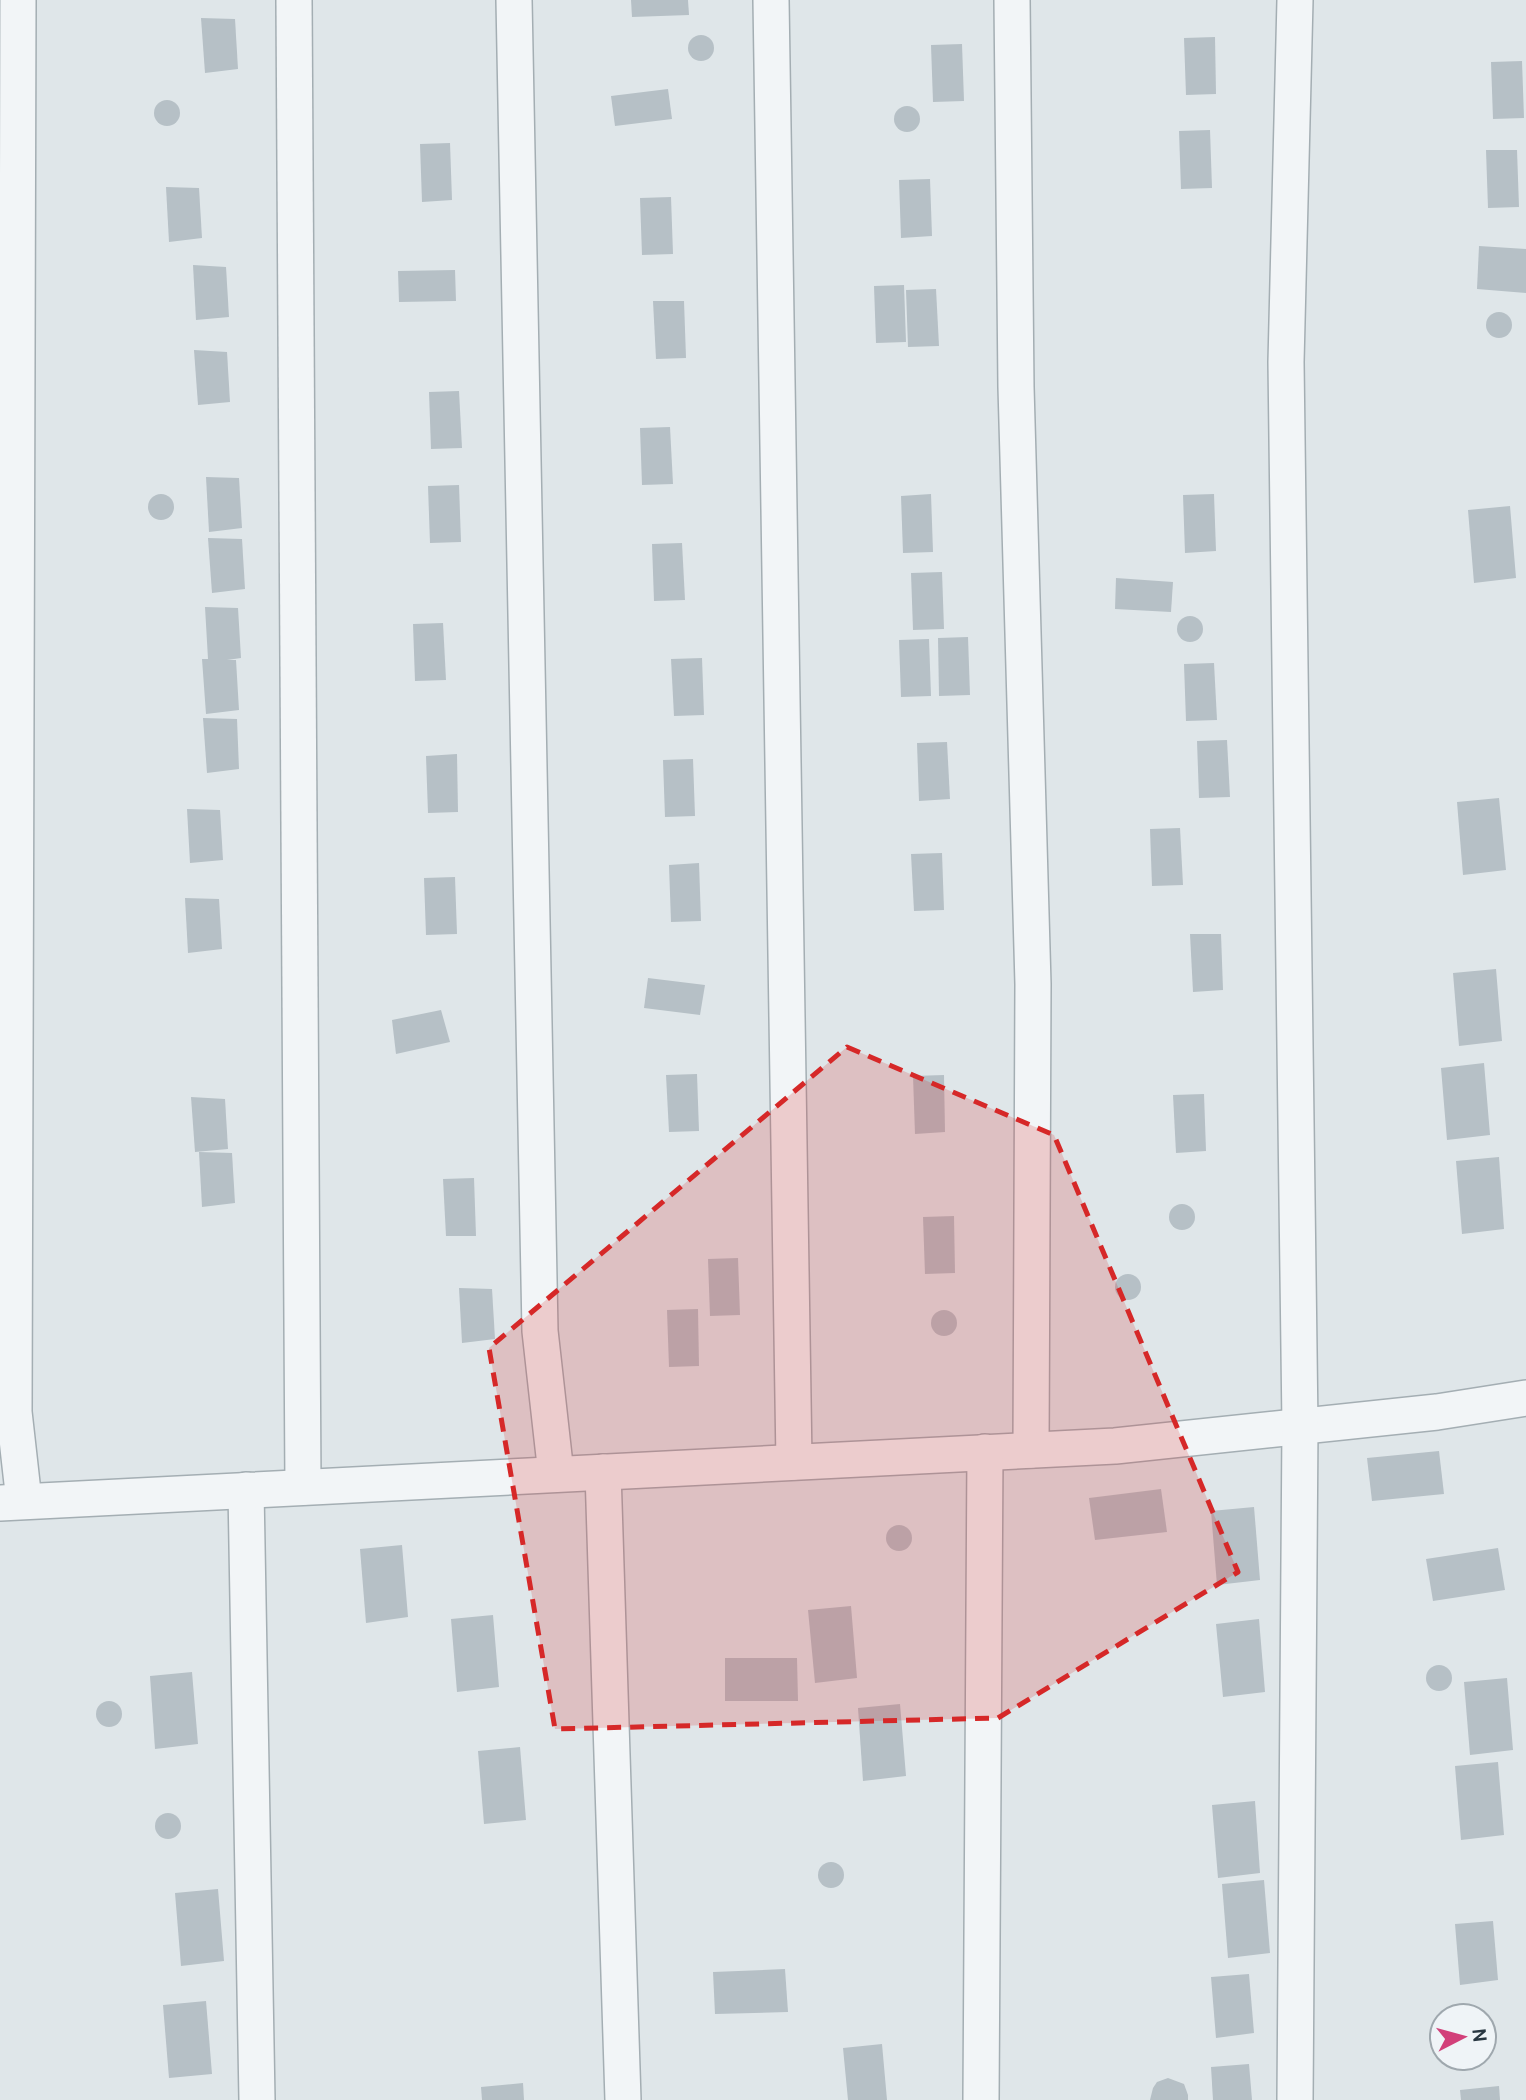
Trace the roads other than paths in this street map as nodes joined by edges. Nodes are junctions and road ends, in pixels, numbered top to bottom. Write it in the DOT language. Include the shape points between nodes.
graph roads {
  1 [pos="18,0"];
  2 [pos="293,0"];
  3 [pos="514,0"];
  4 [pos="771,0"];
  5 [pos="1012,0"];
  6 [pos="1295,0"];
  7 [pos="1526,1398"];
  8 [pos="1300,1426"];
  9 [pos="1031,1450"];
  10 [pos="985,1452"];
  11 [pos="794,1462"];
  12 [pos="603,1472"];
  13 [pos="555,1474"];
  14 [pos="303,1487"];
  15 [pos="246,1490"];
  16 [pos="12,1502"];
  17 [pos="257,2100"];
  18 [pos="622,2100"];
  19 [pos="981,2100"];
  20 [pos="1295,2100"];
  1 -- 16 [label="street"];
  2 -- 14 [label="street"];
  3 -- 13 [label="street" via="540,1331"];
  4 -- 11 [label="street"];
  5 -- 9 [label="street" via="1016,387 1033,984"];
  6 -- 8 [label="street" via="1286,362"];
  7 -- 8 [label="street"];
  8 -- 9 [label="street"];
  8 -- 20 [label="street"];
  9 -- 10 [label="street"];
  10 -- 11 [label="street"];
  10 -- 19 [label="street"];
  11 -- 12 [label="street"];
  12 -- 13 [label="street"];
  12 -- 18 [label="street"];
  13 -- 14 [label="street"];
  14 -- 15 [label="street"];
  15 -- 16 [label="street"];
  15 -- 17 [label="street"];
}
